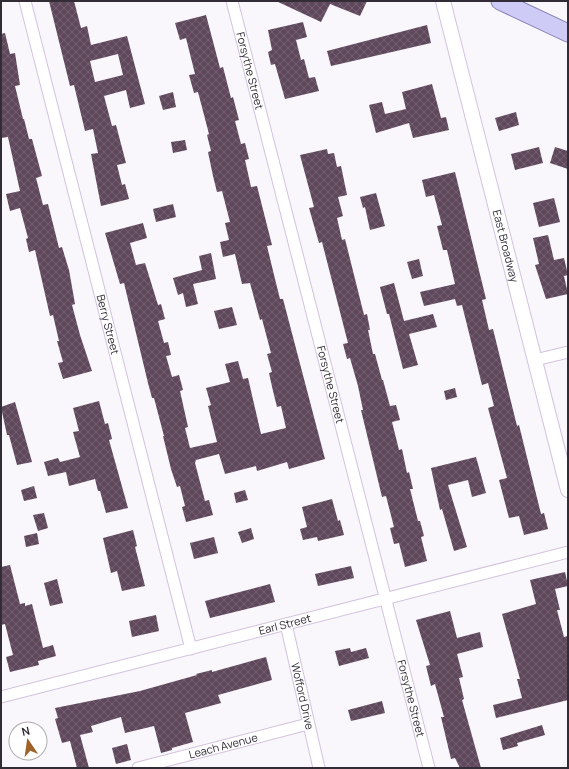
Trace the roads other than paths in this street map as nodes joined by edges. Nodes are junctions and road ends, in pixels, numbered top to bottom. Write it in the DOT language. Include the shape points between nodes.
graph roads {
  1 [pos="25,1"];
  2 [pos="232,1"];
  3 [pos="443,1"];
  4 [pos="500,1"];
  5 [pos="568,33"];
  6 [pos="568,352"];
  7 [pos="535,360"];
  8 [pos="568,490"];
  9 [pos="568,552"];
  10 [pos="386,599"];
  11 [pos="286,624"];
  12 [pos="191,649"];
  13 [pos="1,697"];
  14 [pos="308,724"];
  15 [pos="138,768"];
  16 [pos="319,768"];
  17 [pos="429,768"];
  1 -- 12 [label="street, Berry Street"];
  2 -- 10 [label="street, Forsythe Street"];
  3 -- 7 [label="street, East Broadway"];
  4 -- 5 [label="main road"];
  6 -- 7 [label="street"];
  7 -- 8 [label="street, East Broadway"];
  9 -- 10 [label="street, Earl Street"];
  10 -- 11 [label="street, Earl Street"];
  10 -- 17 [label="street, Forsythe Street"];
  11 -- 12 [label="street, Earl Street"];
  11 -- 14 [label="street, Wofford Drive"];
  12 -- 13 [label="street, Earl Street"];
  14 -- 15 [label="street, Leach Avenue"];
  14 -- 16 [label="street, Wofford Drive"];
}
